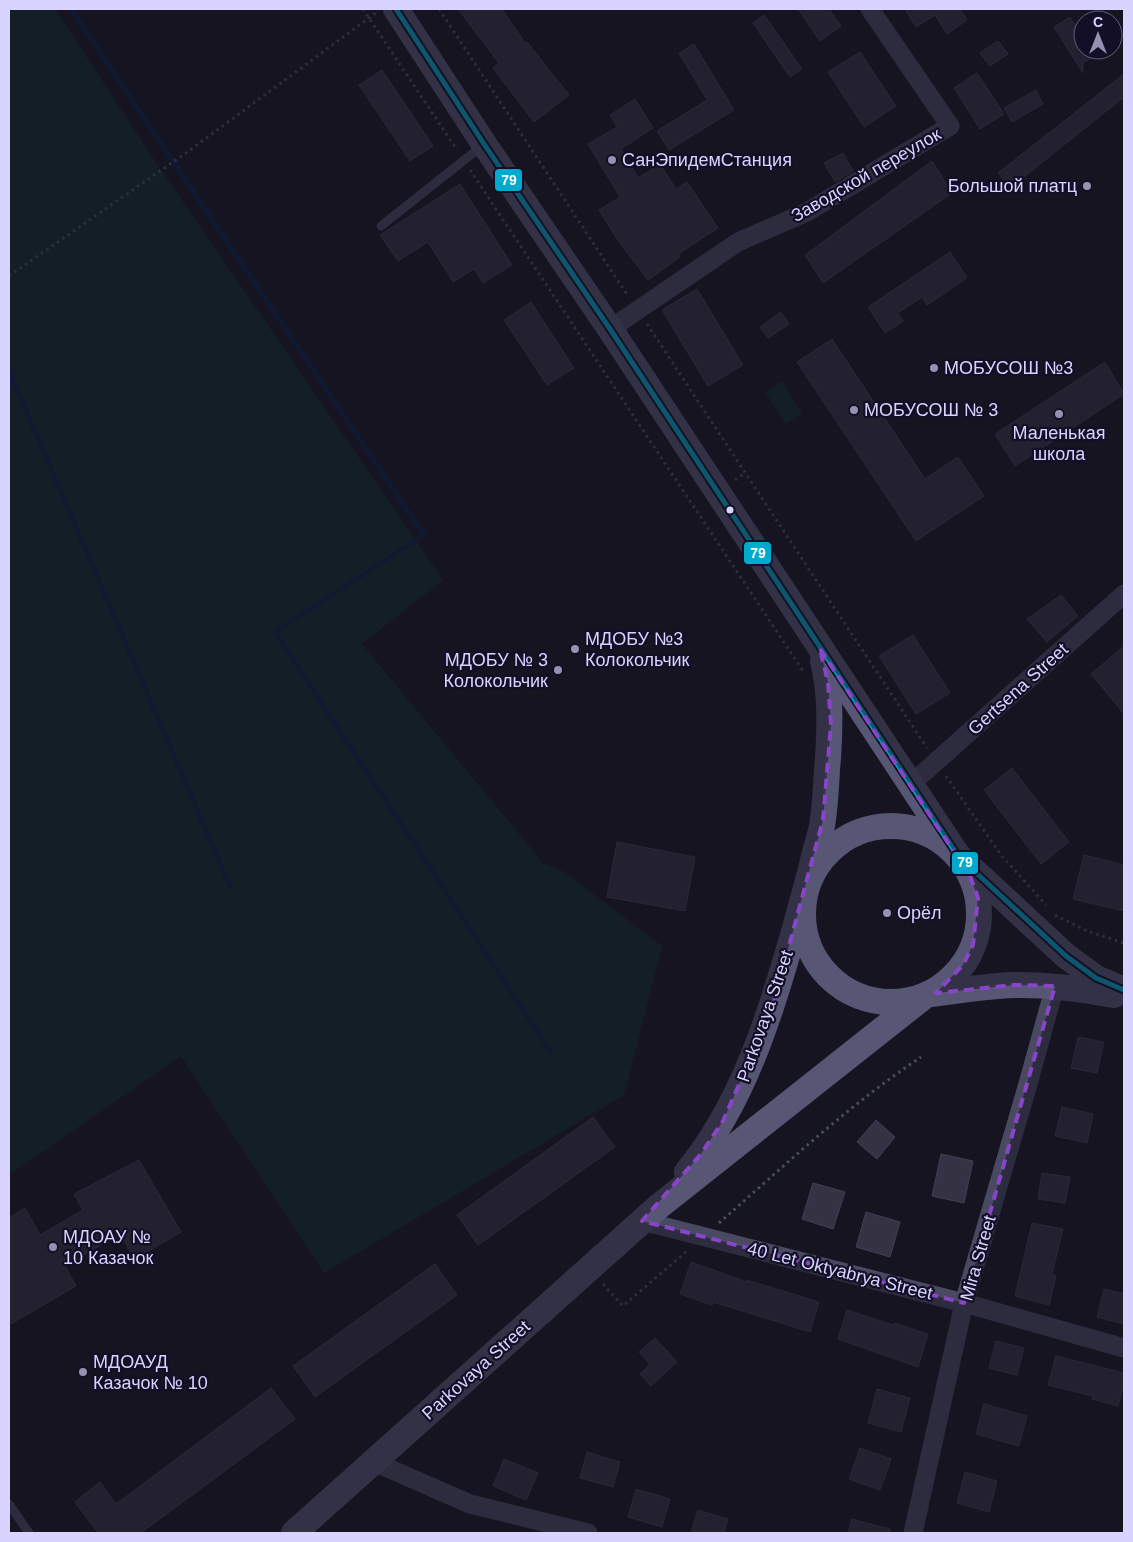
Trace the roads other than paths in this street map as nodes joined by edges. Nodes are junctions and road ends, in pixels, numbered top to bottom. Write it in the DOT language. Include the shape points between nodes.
graph roads {
  1 [pos="396,9"];
  2 [pos="870,9"];
  3 [pos="484,144"];
  4 [pos="381,226"];
  5 [pos="610,328"];
  6 [pos="1124,594"];
  7 [pos="820,649"];
  8 [pos="911,784"];
  9 [pos="958,856"];
  10 [pos="806,890"];
  11 [pos="1055,986"];
  12 [pos="1124,990"];
  13 [pos="926,995"];
  14 [pos="1124,997"];
  15 [pos="650,1214"];
  16 [pos="964,1303"];
  17 [pos="1124,1348"];
  18 [pos="374,1462"];
  19 [pos="9,1504"];
  20 [pos="29,1533"];
  21 [pos="294,1533"];
  22 [pos="588,1533"];
  23 [pos="913,1533"];
  1 -- 3 [label="main road"];
  2 -- 5 [label="street, Заводской переулок" via="950,126 807,212 738,242"];
  3 -- 4 [label="lane"];
  3 -- 5 [label="main road"];
  5 -- 7 [label="main road"];
  6 -- 8 [label="street, Gertsena Street"];
  7 -- 8 [label="main road"];
  7 -- 10 [label="main road" via="828,682 830,724 823,820"];
  8 -- 9 [label="main road"];
  9 -- 10 [label="main road" via="939,840 917,830 893,826 868,829 846,838 827,853 812,873"];
  9 -- 12 [label="main road" via="1066,956 1096,978"];
  9 -- 13 [label="main road" via="978,898 979,922 974,945 946,982"];
  10 -- 13 [label="main road" via="802,908 804,934 814,958 830,978 851,993 876,1001 901,1001"];
  10 -- 15 [label="main road, Parkovaya Street" via="772,1009 740,1088 701,1154"];
  11 -- 13 [label="main road" via="980,987"];
  11 -- 14 [label="main road"];
  11 -- 16 [label="street, Mira Street"];
  13 -- 15 [label="main road, Parkovaya Street"];
  15 -- 16 [label="street, 40 Let Oktyabrya Street" via="703,1237"];
  15 -- 18 [label="main road, Parkovaya Street"];
  16 -- 17 [label="street, 40 Let Oktyabrya Street"];
  16 -- 23 [label="street, Mira Street"];
  18 -- 21 [label="main road, Parkovaya Street"];
  18 -- 22 [label="street" via="470,1504"];
  19 -- 20 [label="lane"];
}
